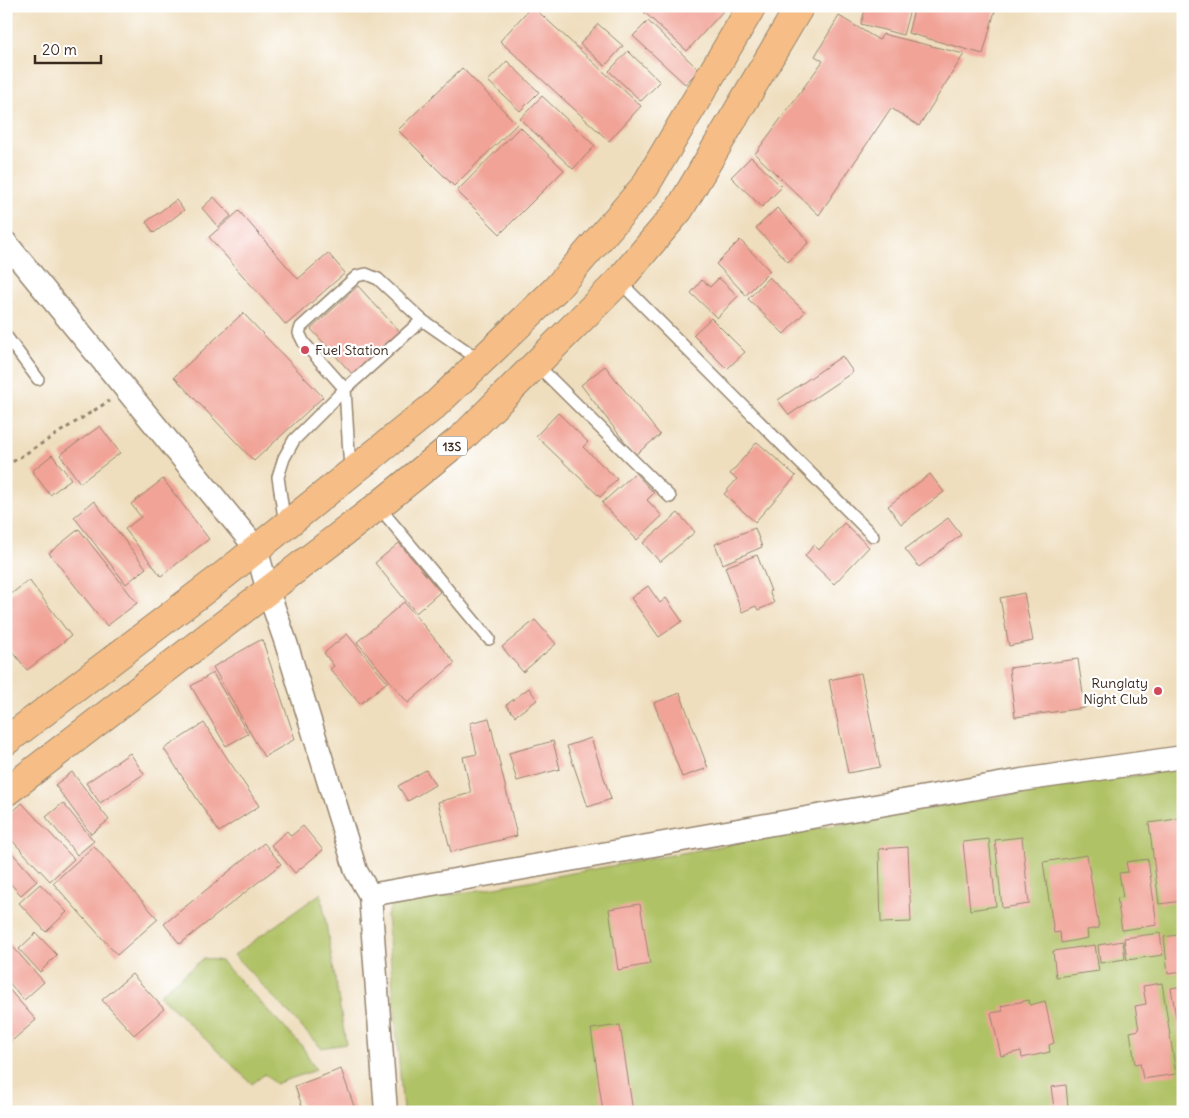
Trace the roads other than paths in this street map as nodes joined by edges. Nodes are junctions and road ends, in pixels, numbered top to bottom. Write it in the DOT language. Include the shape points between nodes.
graph roads {
  1 [pos="800,6"];
  2 [pos="747,9"];
  3 [pos="6,243"];
  4 [pos="619,281"];
  5 [pos="422,320"];
  6 [pos="6,336"];
  7 [pos="481,361"];
  8 [pos="536,364"];
  9 [pos="38,379"];
  10 [pos="345,389"];
  11 [pos="350,474"];
  12 [pos="670,497"];
  13 [pos="378,506"];
  14 [pos="286,526"];
  15 [pos="873,536"];
  16 [pos="256,548"];
  17 [pos="268,591"];
  18 [pos="489,639"];
  19 [pos="6,741"];
  20 [pos="1183,756"];
  21 [pos="6,792"];
  22 [pos="370,895"];
  23 [pos="386,1112"];
  1 -- 4 [label="highway, 13S" via="679,210"];
  2 -- 7 [label="highway" via="645,186 556,289"];
  3 -- 16 [label="street"];
  4 -- 8 [label="highway, 13S"];
  4 -- 15 [label="lane"];
  5 -- 7 [label="lane"];
  5 -- 10 [label="lane"];
  5 -- 10 [label="lane" via="378,279 366,274 357,276 301,327 300,333 304,343"];
  6 -- 9 [label="lane"];
  7 -- 11 [label="highway" via="434,406"];
  8 -- 12 [label="lane"];
  8 -- 13 [label="highway, 13S" via="463,437"];
  10 -- 11 [label="lane"];
  10 -- 14 [label="lane" via="294,440 284,458 278,477"];
  11 -- 14 [label="highway"];
  13 -- 17 [label="highway, 13S"];
  13 -- 18 [label="lane"];
  14 -- 16 [label="highway"];
  16 -- 17 [label="street"];
  16 -- 19 [label="highway"];
  17 -- 21 [label="highway, 13S"];
  17 -- 22 [label="street" via="356,871"];
  20 -- 22 [label="street" via="1022,780"];
  22 -- 23 [label="street"];
}
